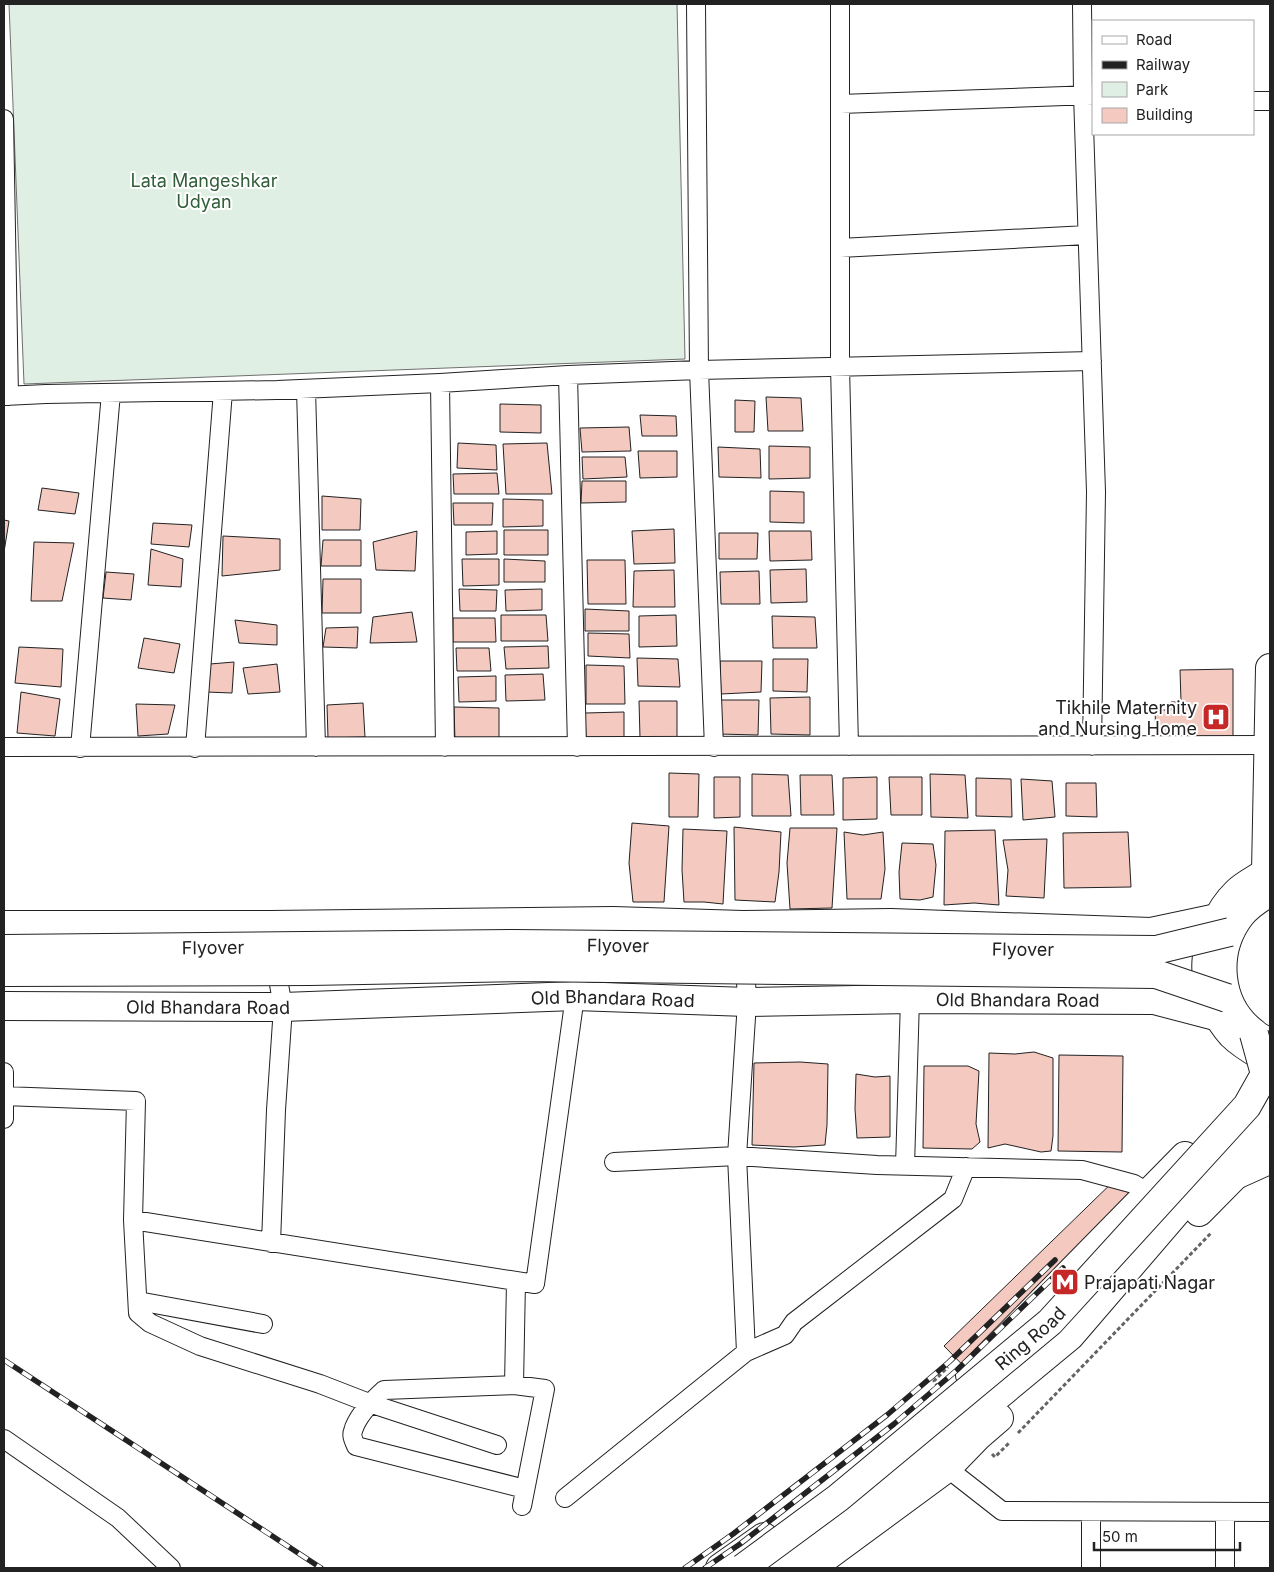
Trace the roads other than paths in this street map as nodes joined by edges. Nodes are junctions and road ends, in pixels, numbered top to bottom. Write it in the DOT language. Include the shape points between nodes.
graph roads {
  1 [pos="696,4"];
  2 [pos="840,4"];
  3 [pos="1082,4"];
  4 [pos="1088,95"];
  5 [pos="1254,101"];
  6 [pos="1270,101"];
  7 [pos="840,104"];
  8 [pos="4,119"];
  9 [pos="1087,235"];
  10 [pos="840,248"];
  11 [pos="1092,362"];
  12 [pos="840,366"];
  13 [pos="699,370"];
  14 [pos="568,375"];
  15 [pos="440,383"];
  16 [pos="306,389"];
  17 [pos="223,391"];
  18 [pos="111,393"];
  19 [pos="6,396"];
  20 [pos="1270,668"];
  21 [pos="1269,745"];
  22 [pos="849,746"];
  23 [pos="1092,746"];
  24 [pos="316,747"];
  25 [pos="445,747"];
  26 [pos="577,747"];
  27 [pos="714,747"];
  28 [pos="4,748"];
  29 [pos="80,748"];
  30 [pos="195,748"];
  31 [pos="1269,879"];
  32 [pos="576,922"];
  33 [pos="4,925"];
  34 [pos="268,925"];
  35 [pos="743,925"];
  36 [pos="1223,925"];
  37 [pos="4,949"];
  38 [pos="4,972"];
  39 [pos="575,996"];
  40 [pos="910,999"];
  41 [pos="747,1002"];
  42 [pos="4,1006"];
  43 [pos="283,1007"];
  44 [pos="1223,1008"];
  45 [pos="1261,1047"];
  46 [pos="4,1072"];
  47 [pos="4,1096"];
  48 [pos="1270,1103"];
  49 [pos="4,1120"];
  50 [pos="1270,1140"];
  51 [pos="737,1156"];
  52 [pos="614,1162"];
  53 [pos="1270,1165"];
  54 [pos="905,1166"];
  55 [pos="966,1167"];
  56 [pos="1225,1185"];
  57 [pos="1149,1192"];
  58 [pos="133,1220"];
  59 [pos="271,1243"];
  60 [pos="516,1281"];
  61 [pos="138,1301"];
  62 [pos="263,1324"];
  63 [pos="746,1352"];
  64 [pos="514,1385"];
  65 [pos="369,1403"];
  66 [pos="4,1439"];
  67 [pos="497,1445"];
  68 [pos="947,1468"];
  69 [pos="565,1498"];
  70 [pos="1090,1512"];
  71 [pos="1270,1512"];
  72 [pos="1225,1513"];
  73 [pos="171,1568"];
  74 [pos="720,1568"];
  75 [pos="743,1568"];
  76 [pos="774,1568"];
  77 [pos="811,1568"];
  78 [pos="1091,1568"];
  79 [pos="1225,1568"];
  1 -- 13 [label="street"];
  2 -- 7 [label="street"];
  3 -- 4 [label="street"];
  4 -- 7 [label="street"];
  4 -- 9 [label="street"];
  5 -- 6 [label="street"];
  7 -- 10 [label="street"];
  8 -- 19 [label="street"];
  9 -- 10 [label="street"];
  9 -- 11 [label="street"];
  10 -- 12 [label="street"];
  11 -- 12 [label="street"];
  11 -- 23 [label="street" via="1096,492"];
  12 -- 13 [label="street"];
  12 -- 22 [label="street"];
  13 -- 14 [label="street"];
  13 -- 27 [label="street"];
  14 -- 15 [label="street"];
  14 -- 26 [label="street"];
  15 -- 16 [label="street"];
  15 -- 25 [label="street"];
  16 -- 17 [label="street"];
  16 -- 24 [label="street"];
  17 -- 18 [label="street"];
  17 -- 30 [label="street"];
  18 -- 19 [label="street"];
  18 -- 29 [label="street"];
  20 -- 21 [label="main road"];
  21 -- 23 [label="street"];
  21 -- 31 [label="main road"];
  22 -- 23 [label="street"];
  22 -- 27 [label="street"];
  24 -- 25 [label="street"];
  24 -- 30 [label="street"];
  25 -- 26 [label="street"];
  26 -- 27 [label="street"];
  28 -- 29 [label="street"];
  29 -- 30 [label="street"];
  31 -- 36 [label="main road" via="1256,900"];
  32 -- 34 [label="main road"];
  32 -- 35 [label="main road" via="613,920"];
  32 -- 39 [label="street" via="584,970"];
  33 -- 34 [label="main road"];
  34 -- 43 [label="street"];
  35 -- 36 [label="main road" via="891,923 1151,932"];
  35 -- 41 [label="street"];
  36 -- 37 [label="main road, Flyover, bridge" via="1156,950 513,944"];
  36 -- 44 [label="main road"];
  38 -- 44 [label="main road, Flyover, bridge" via="521,967 1156,974"];
  39 -- 41 [label="main road, Old Bhandara Road"];
  39 -- 43 [label="main road, Old Bhandara Road"];
  39 -- 60 [label="street" via="535,1284"];
  40 -- 41 [label="main road, Old Bhandara Road"];
  40 -- 44 [label="main road, Old Bhandara Road" via="1154,1000"];
  40 -- 54 [label="street"];
  41 -- 51 [label="street"];
  42 -- 43 [label="main road, Old Bhandara Road"];
  43 -- 59 [label="street"];
  44 -- 45 [label="main road" via="1238,1018"];
  45 -- 57 [label="main road, Ring Road" via="1254,1078 1198,1143"];
  45 -- 75 [label="main road, Ring Road, bridge" via="1265,1074 1247,1106 1050,1322 838,1498"];
  46 -- 47 [label="street"];
  47 -- 49 [label="street"];
  47 -- 58 [label="street" via="136,1101"];
  48 -- 76 [label="main road, Ring Road" via="1070,1336 898,1479"];
  50 -- 56 [label="main road"];
  51 -- 52 [label="street"];
  51 -- 54 [label="street"];
  51 -- 63 [label="street"];
  53 -- 56 [label="street"];
  54 -- 55 [label="street"];
  55 -- 57 [label="street" via="1082,1170 1134,1184"];
  55 -- 63 [label="street" via="953,1199 794,1322 784,1335"];
  56 -- 68 [label="main road" via="1044,1380 977,1437"];
  57 -- 74 [label="main road, Ring Road" via="947,1399 889,1447"];
  58 -- 59 [label="street"];
  58 -- 61 [label="street"];
  59 -- 60 [label="street"];
  60 -- 64 [label="street"];
  61 -- 62 [label="street"];
  61 -- 65 [label="street" via="138,1312 150,1324 200,1346"];
  63 -- 69 [label="street"];
  64 -- 65 [label="street" via="384,1390"];
  64 -- 65 [label="street" via="544,1389 524,1498 356,1446 352,1431"];
  65 -- 67 [label="street"];
  66 -- 73 [label="street" via="118,1518"];
  68 -- 70 [label="street" via="1002,1511"];
  68 -- 77 [label="main road"];
  70 -- 72 [label="street"];
  70 -- 78 [label="street"];
  71 -- 72 [label="street"];
  72 -- 79 [label="street"];
}
